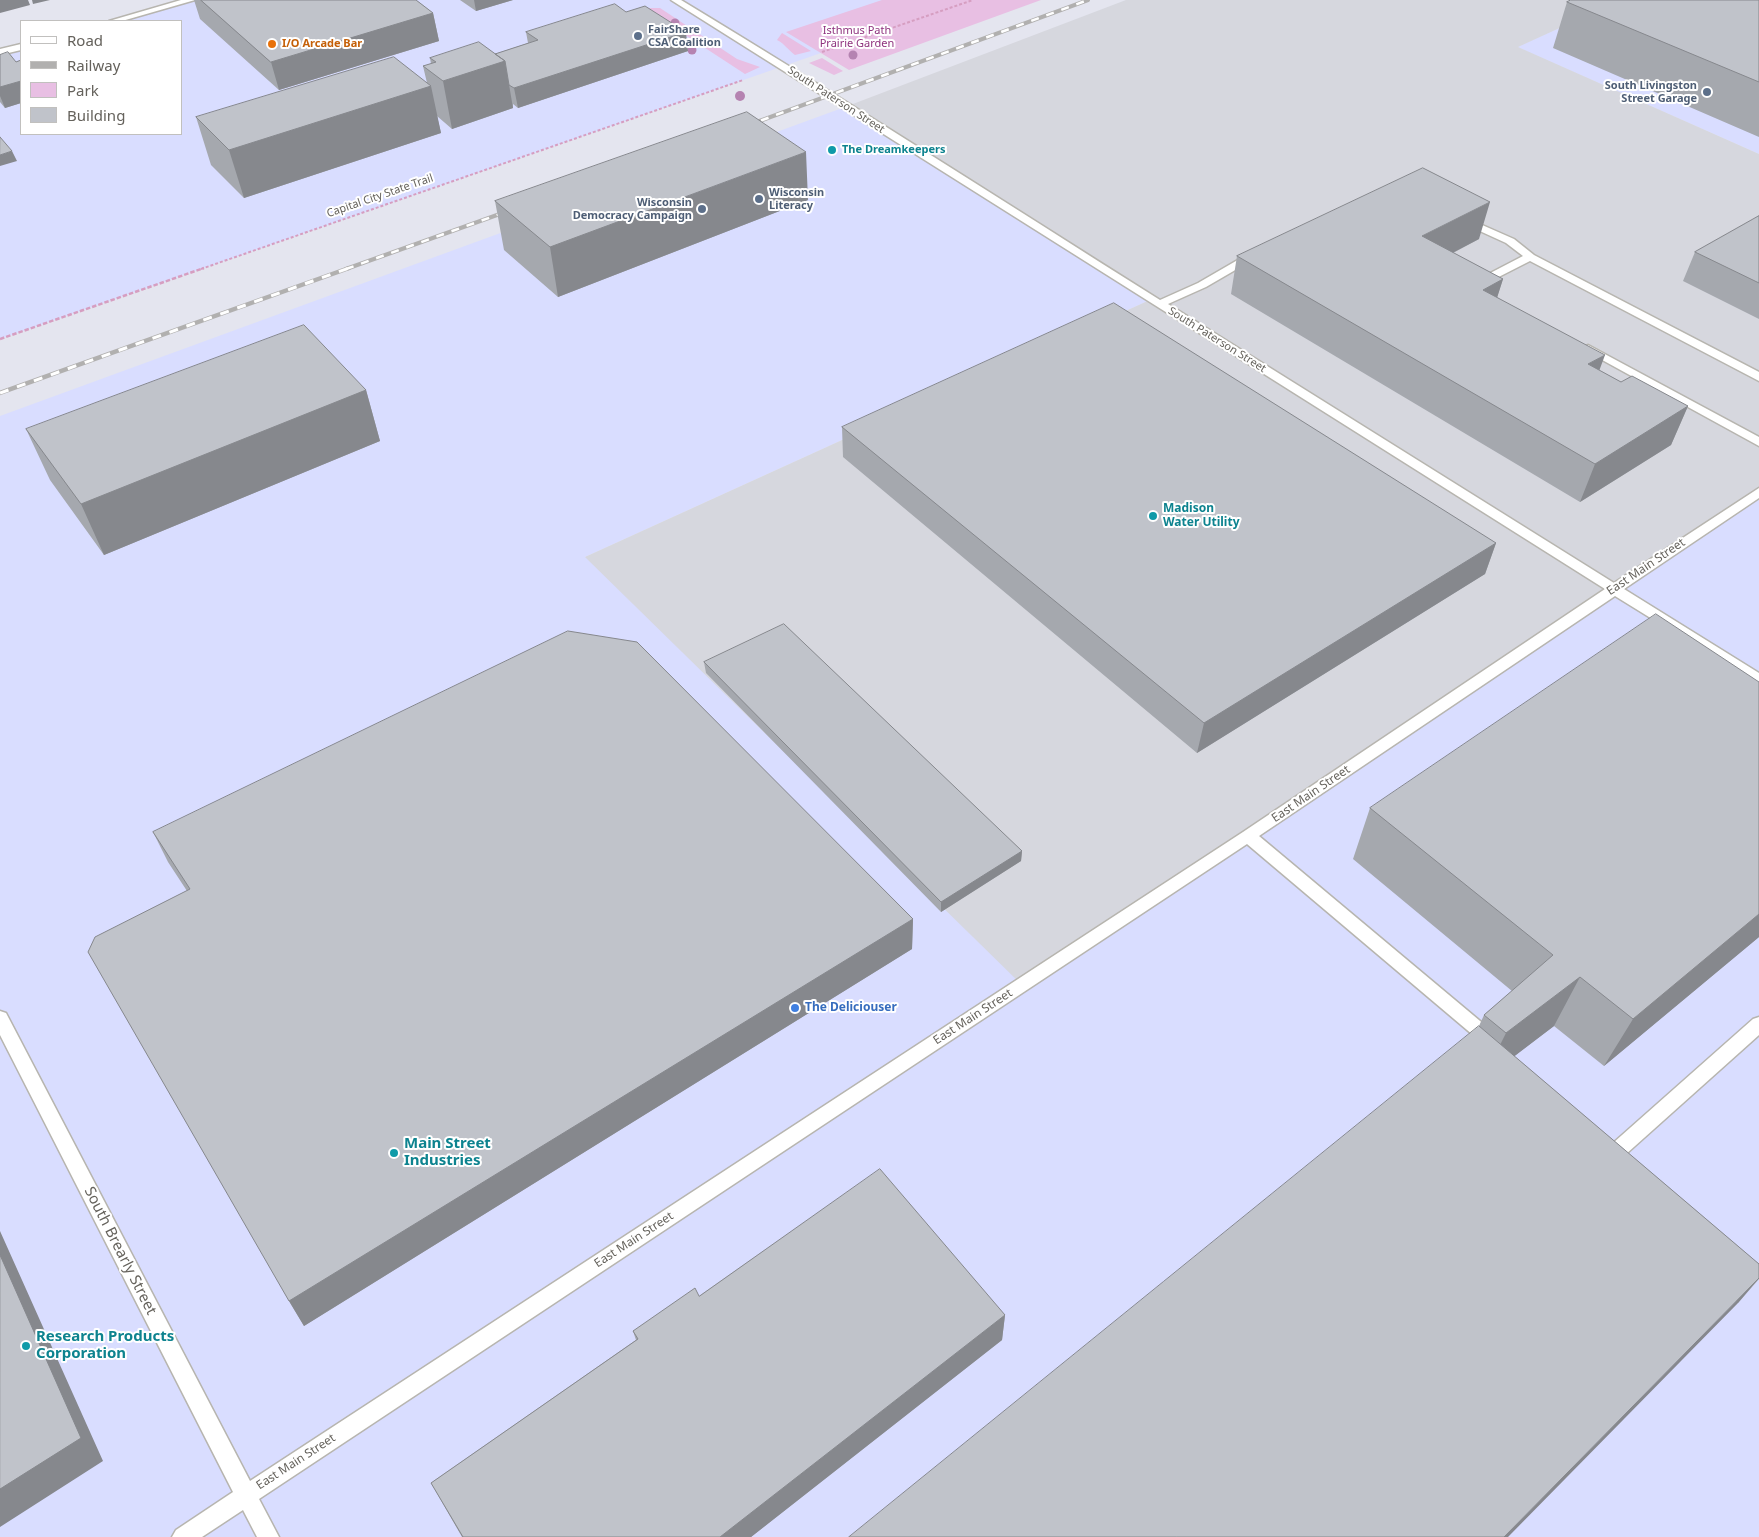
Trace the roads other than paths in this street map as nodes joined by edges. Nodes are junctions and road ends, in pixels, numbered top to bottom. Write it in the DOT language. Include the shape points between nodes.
graph roads {
  1 [pos="191,0"];
  2 [pos="675,0"];
  3 [pos="117,20"];
  4 [pos="20,46"];
  5 [pos="0,52"];
  6 [pos="1450,213"];
  7 [pos="1266,248"];
  8 [pos="1530,257"];
  9 [pos="1489,295"];
  10 [pos="1160,304"];
  11 [pos="1574,341"];
  12 [pos="1759,377"];
  13 [pos="1759,442"];
  14 [pos="1759,492"];
  15 [pos="1614,589"];
  16 [pos="1759,680"];
  17 [pos="1248,836"];
  18 [pos="0,1018"];
  19 [pos="1759,1024"];
  20 [pos="1505,1052"];
  21 [pos="1604,1136"];
  22 [pos="1620,1149"];
  23 [pos="1634,1161"];
  24 [pos="246,1495"];
  25 [pos="183,1537"];
  26 [pos="268,1537"];
  1 -- 3 [label="street"];
  2 -- 10 [label="street, South Paterson Street"];
  4 -- 5 [label="street"];
  6 -- 8 [label="street" via="1510,241"];
  7 -- 10 [label="street" via="1202,285"];
  8 -- 9 [label="street" via="1472,286"];
  8 -- 12 [label="street"];
  10 -- 15 [label="street, South Paterson Street"];
  11 -- 13 [label="street"];
  14 -- 15 [label="street, East Main Street"];
  15 -- 16 [label="street, South Paterson Street"];
  15 -- 17 [label="street, East Main Street"];
  17 -- 20 [label="street"];
  17 -- 24 [label="street, East Main Street"];
  18 -- 24 [label="street, South Brearly Street"];
  19 -- 22 [label="street"];
  21 -- 22 [label="street"];
  22 -- 23 [label="street"];
  24 -- 25 [label="street, East Main Street"];
  24 -- 26 [label="street, South Brearly Street"];
}
